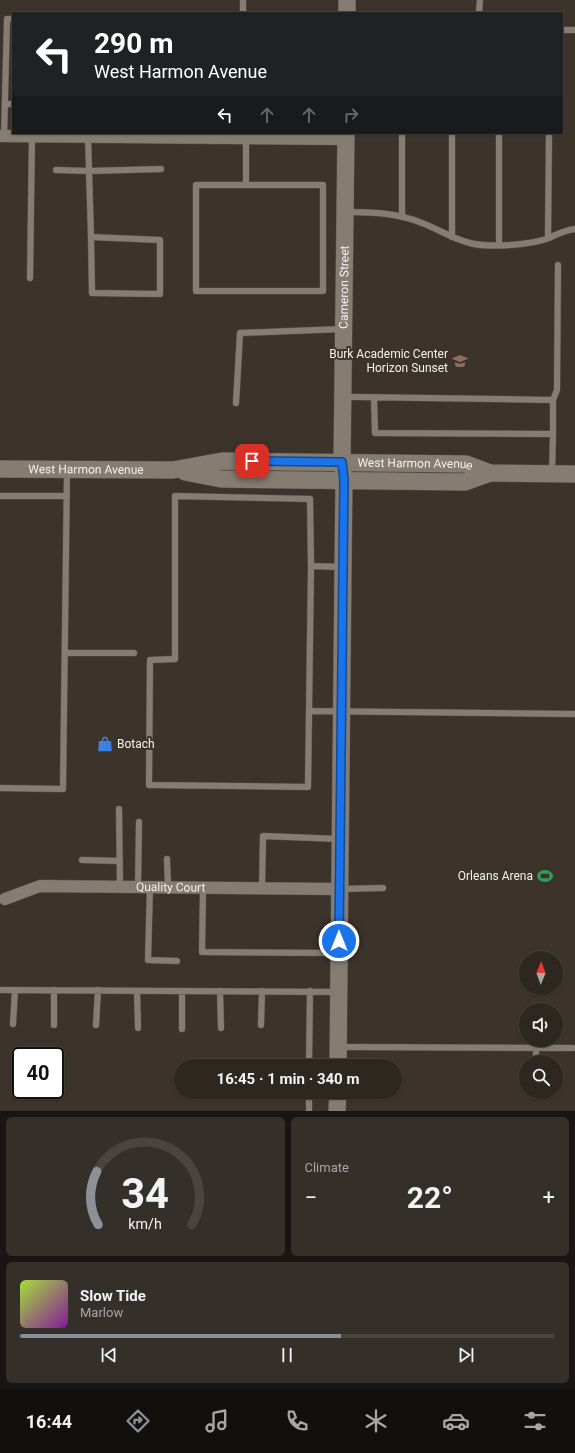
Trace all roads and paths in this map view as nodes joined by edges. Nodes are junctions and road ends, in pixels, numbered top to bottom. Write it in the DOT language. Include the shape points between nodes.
graph roads {
  1 [pos="243,0"];
  2 [pos="347,0"];
  3 [pos="480,0"];
  4 [pos="243,12"];
  5 [pos="347,12"];
  6 [pos="479,12"];
  7 [pos="12,19"];
  8 [pos="563,30"];
  9 [pos="575,30"];
  10 [pos="5,104"];
  11 [pos="12,104"];
  12 [pos="402,134"];
  13 [pos="452,134"];
  14 [pos="499,134"];
  15 [pos="549,134"];
  16 [pos="163,135"];
  17 [pos="2,136"];
  18 [pos="32,136"];
  19 [pos="246,136"];
  20 [pos="346,136"];
  21 [pos="88,137"];
  22 [pos="160,169"];
  23 [pos="56,170"];
  24 [pos="89,171"];
  25 [pos="246,185"];
  26 [pos="345,212"];
  27 [pos="402,217"];
  28 [pos="575,229"];
  29 [pos="91,237"];
  30 [pos="452,237"];
  31 [pos="548,238"];
  32 [pos="499,245"];
  33 [pos="558,265"];
  34 [pos="30,278"];
  35 [pos="344,329"];
  36 [pos="343,397"];
  37 [pos="374,398"];
  38 [pos="553,400"];
  39 [pos="236,403"];
  40 [pos="553,434"];
  41 [pos="342,462"];
  42 [pos="0,469"];
  43 [pos="68,469"];
  44 [pos="173,470"];
  45 [pos="490,473"];
  46 [pos="552,474"];
  47 [pos="575,474"];
  48 [pos="344,480"];
  49 [pos="0,496"];
  50 [pos="67,496"];
  51 [pos="311,566"];
  52 [pos="343,568"];
  53 [pos="65,653"];
  54 [pos="134,653"];
  55 [pos="309,711"];
  56 [pos="341,712"];
  57 [pos="575,714"];
  58 [pos="0,788"];
  59 [pos="120,809"];
  60 [pos="139,822"];
  61 [pos="340,839"];
  62 [pos="167,859"];
  63 [pos="82,860"];
  64 [pos="120,861"];
  65 [pos="120,887"];
  66 [pos="138,887"];
  67 [pos="150,887"];
  68 [pos="168,887"];
  69 [pos="203,888"];
  70 [pos="262,888"];
  71 [pos="383,888"];
  72 [pos="339,889"];
  73 [pos="5,899"];
  74 [pos="339,953"];
  75 [pos="177,961"];
  76 [pos="0,990"];
  77 [pos="15,990"];
  78 [pos="54,990"];
  79 [pos="98,990"];
  80 [pos="137,991"];
  81 [pos="182,991"];
  82 [pos="220,991"];
  83 [pos="262,991"];
  84 [pos="310,991"];
  85 [pos="338,992"];
  86 [pos="13,1024"];
  87 [pos="261,1024"];
  88 [pos="54,1025"];
  89 [pos="96,1025"];
  90 [pos="138,1028"];
  91 [pos="221,1028"];
  92 [pos="182,1029"];
  93 [pos="338,1047"];
  94 [pos="536,1048"];
  95 [pos="573,1048"];
  96 [pos="536,1055"];
  97 [pos="310,1059"];
  98 [pos="338,1059"];
  99 [pos="309,1099"];
  100 [pos="338,1099"];
  101 [pos="309,1111"];
  102 [pos="337,1111"];
  1 -- 4 [label="lane"];
  2 -- 5 [label="street"];
  3 -- 6 [label="lane"];
  7 -- 10 [label="lane" via="7,19"];
  8 -- 9 [label="lane"];
  10 -- 11 [label="lane"];
  10 -- 17 [label="lane"];
  12 -- 27 [label="lane"];
  13 -- 30 [label="lane"];
  14 -- 32 [label="lane"];
  15 -- 31 [label="lane"];
  16 -- 19 [label="street"];
  16 -- 21 [label="street"];
  17 -- 18 [label="street"];
  18 -- 21 [label="street"];
  18 -- 34 [label="lane"];
  19 -- 20 [label="street"];
  19 -- 25 [label="lane"];
  20 -- 26 [label="street, Cameron Street"];
  21 -- 24 [label="lane"];
  22 -- 24 [label="lane"];
  23 -- 24 [label="lane"];
  24 -- 29 [label="lane"];
  25 -- 25 [label="lane" via="196,185 196,291 323,291 323,185"];
  26 -- 27 [label="lane" via="379,212"];
  26 -- 35 [label="street, Cameron Street"];
  27 -- 30 [label="lane" via="422,222"];
  28 -- 31 [label="lane"];
  29 -- 29 [label="lane" via="160,240 160,294 92,293"];
  30 -- 32 [label="lane" via="470,244"];
  31 -- 32 [label="lane" via="522,244"];
  33 -- 38 [label="lane" via="557,390"];
  35 -- 36 [label="street, Cameron Street"];
  35 -- 39 [label="lane" via="240,333"];
  36 -- 37 [label="lane"];
  36 -- 41 [label="street, Cameron Street"];
  37 -- 38 [label="lane"];
  37 -- 40 [label="lane" via="375,433"];
  38 -- 40 [label="lane"];
  40 -- 46 [label="lane"];
  41 -- 44 [label="street, West Harmon Avenue" via="222,461"];
  41 -- 45 [label="street, West Harmon Avenue" via="466,464"];
  41 -- 48 [label="street, Cameron Street"];
  42 -- 43 [label="street, West Harmon Avenue"];
  43 -- 44 [label="street, West Harmon Avenue"];
  43 -- 50 [label="lane"];
  44 -- 48 [label="street, West Harmon Avenue" via="221,478"];
  45 -- 46 [label="street, West Harmon Avenue"];
  45 -- 48 [label="street, West Harmon Avenue" via="465,482"];
  46 -- 47 [label="street, West Harmon Avenue"];
  48 -- 52 [label="street, Cameron Street"];
  49 -- 50 [label="lane"];
  50 -- 53 [label="lane"];
  51 -- 52 [label="lane"];
  51 -- 55 [label="lane"];
  51 -- 55 [label="lane" via="310,499 175,496 175,659 150,660 149,785 308,787"];
  52 -- 56 [label="street, Cameron Street"];
  53 -- 54 [label="lane"];
  53 -- 58 [label="lane" via="63,789"];
  55 -- 56 [label="lane"];
  56 -- 57 [label="lane"];
  56 -- 61 [label="street, Cameron Street"];
  59 -- 64 [label="lane"];
  60 -- 66 [label="lane"];
  61 -- 70 [label="lane" via="263,836"];
  61 -- 72 [label="street, Cameron Street"];
  62 -- 68 [label="lane"];
  63 -- 64 [label="lane"];
  64 -- 65 [label="lane"];
  65 -- 66 [label="street, Quality Court"];
  65 -- 73 [label="street, Quality Court" via="40,886"];
  66 -- 67 [label="street, Quality Court"];
  67 -- 68 [label="street, Quality Court"];
  67 -- 75 [label="lane" via="148,960"];
  68 -- 69 [label="street, Quality Court"];
  69 -- 70 [label="street, Quality Court"];
  69 -- 74 [label="lane" via="202,952"];
  70 -- 72 [label="street, Quality Court"];
  71 -- 72 [label="lane"];
  72 -- 74 [label="street, Cameron Street"];
  74 -- 85 [label="street, Cameron Street"];
  76 -- 77 [label="lane"];
  77 -- 78 [label="lane"];
  77 -- 86 [label="lane"];
  78 -- 79 [label="lane"];
  78 -- 88 [label="lane"];
  79 -- 80 [label="lane"];
  79 -- 89 [label="lane"];
  80 -- 81 [label="lane"];
  80 -- 90 [label="lane"];
  81 -- 82 [label="lane"];
  81 -- 92 [label="lane"];
  82 -- 83 [label="lane"];
  82 -- 91 [label="lane"];
  83 -- 84 [label="lane"];
  83 -- 87 [label="lane"];
  84 -- 85 [label="lane"];
  84 -- 97 [label="lane"];
  85 -- 93 [label="street, Cameron Street"];
  93 -- 94 [label="lane"];
  93 -- 98 [label="street, Cameron Street"];
  94 -- 95 [label="lane"];
  94 -- 96 [label="lane"];
  99 -- 101 [label="lane"];
  100 -- 102 [label="street"];
}
